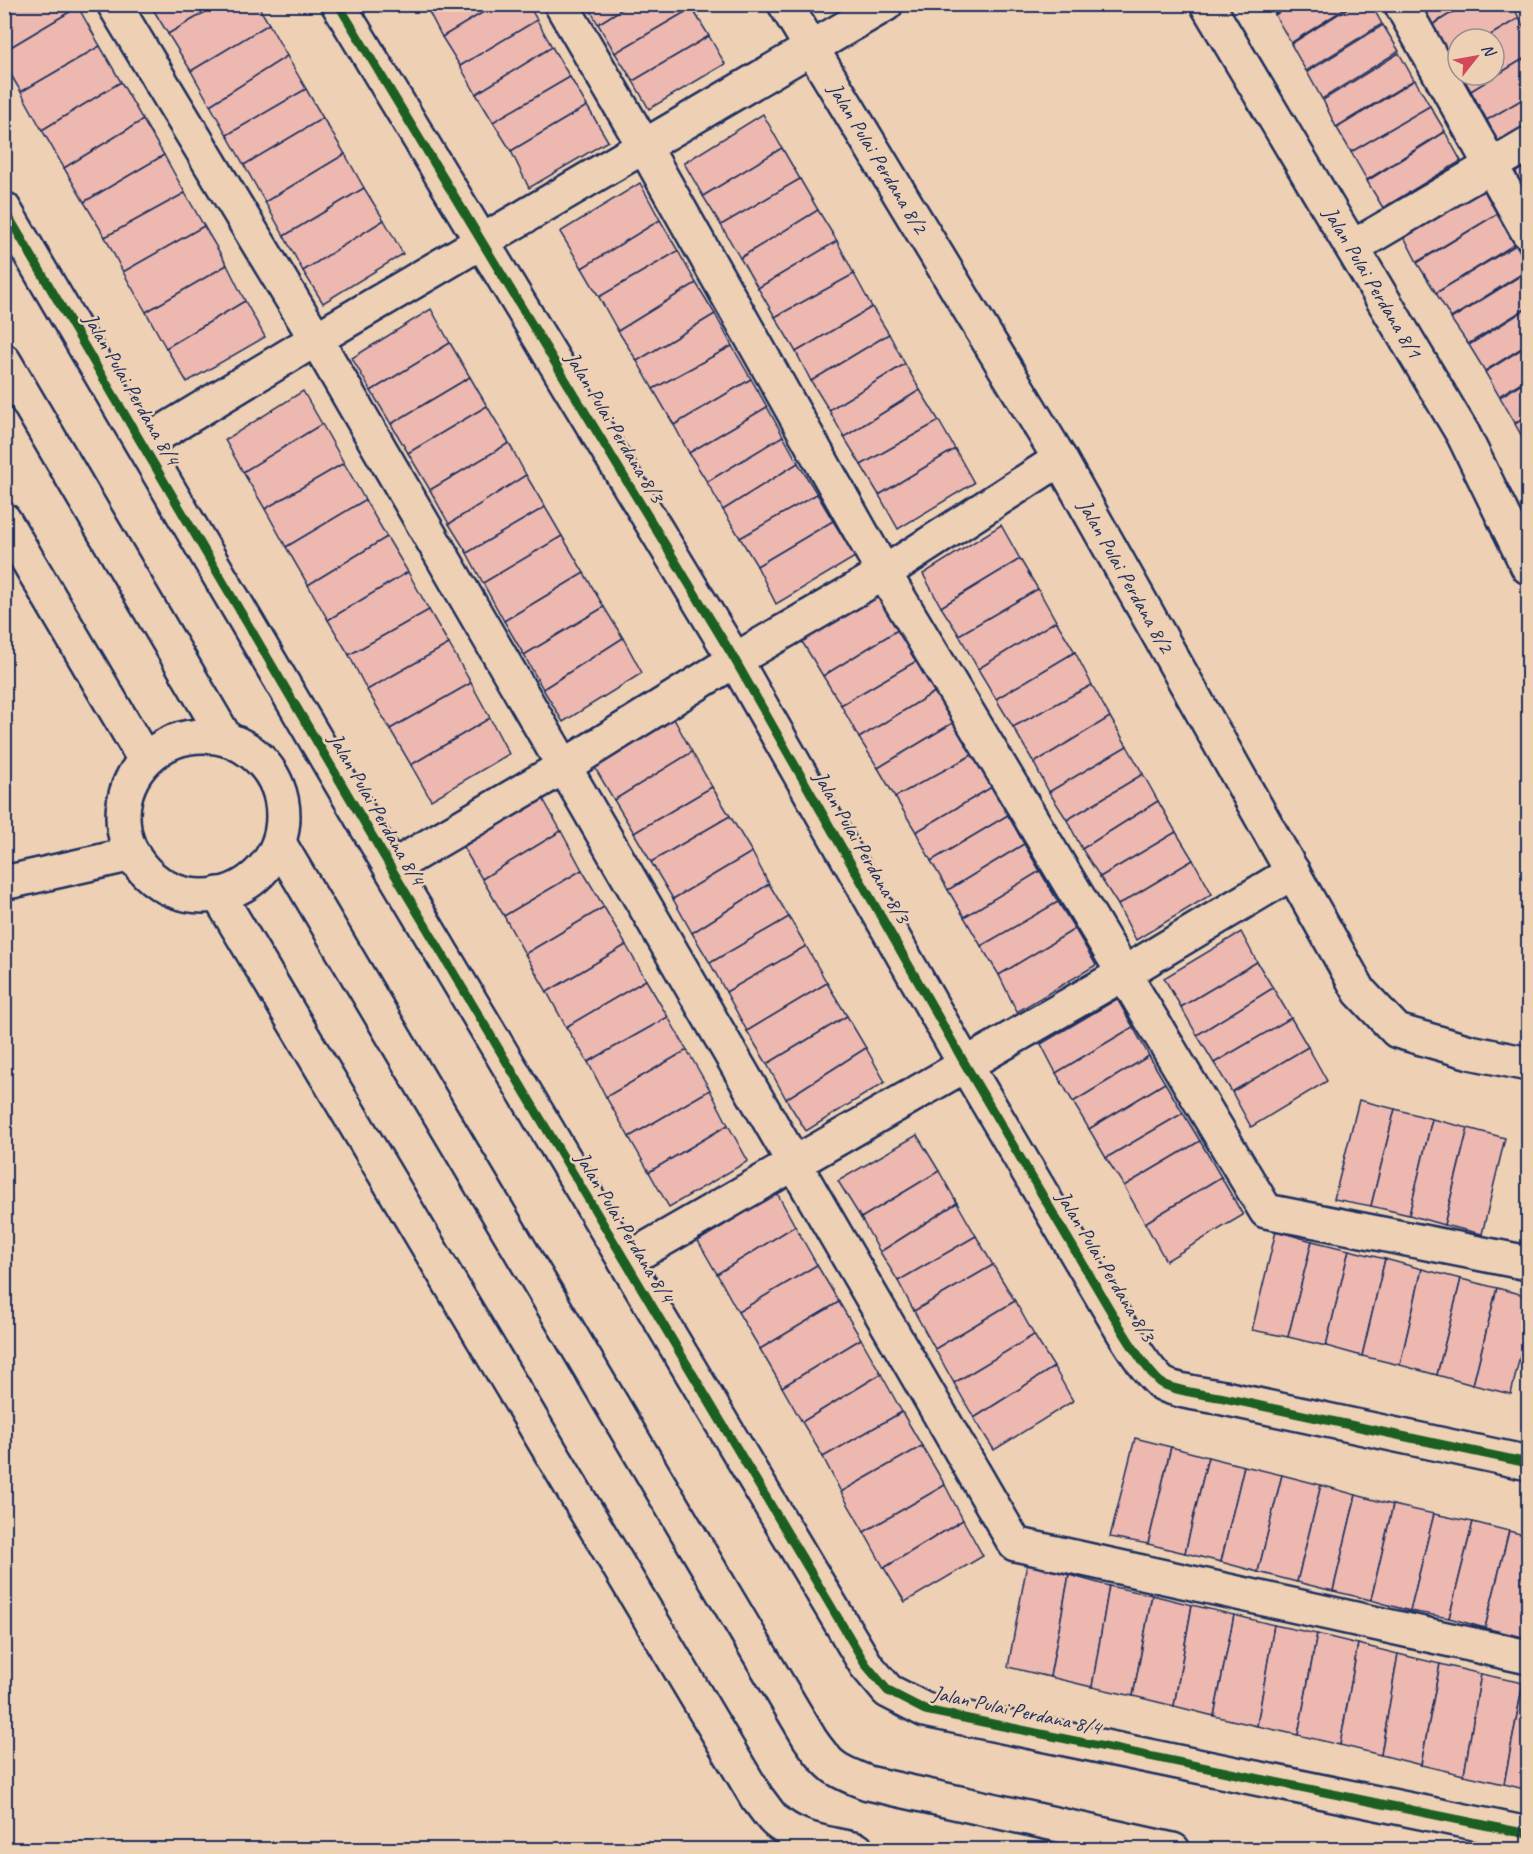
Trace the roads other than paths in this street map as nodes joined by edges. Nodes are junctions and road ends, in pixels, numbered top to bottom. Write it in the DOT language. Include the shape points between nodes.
graph roads {
  1 [pos="114,4"];
  2 [pos="338,4"];
  3 [pos="561,4"];
  4 [pos="785,4"];
  5 [pos="886,4"];
  6 [pos="1207,4"];
  7 [pos="1401,4"];
  8 [pos="811,48"];
  9 [pos="1528,144"];
  10 [pos="644,146"];
  11 [pos="1491,166"];
  12 [pos="4,209"];
  13 [pos="1528,232"];
  14 [pos="482,242"];
  15 [pos="1353,247"];
  16 [pos="316,339"];
  17 [pos="4,361"];
  18 [pos="143,444"];
  19 [pos="1060,459"];
  20 [pos="4,520"];
  21 [pos="1528,567"];
  22 [pos="884,573"];
  23 [pos="735,660"];
  24 [pos="226,739"];
  25 [pos="145,760"];
  26 [pos="562,767"];
  27 [pos="279,843"];
  28 [pos="133,855"];
  29 [pos="391,868"];
  30 [pos="1293,872"];
  31 [pos="4,880"];
  32 [pos="218,894"];
  33 [pos="1123,974"];
  34 [pos="965,1064"];
  35 [pos="1528,1064"];
  36 [pos="794,1164"];
  37 [pos="625,1261"];
  38 [pos="1528,1263"];
  39 [pos="1528,1463"];
  40 [pos="1528,1657"];
  41 [pos="1528,1834"];
  42 [pos="857,1850"];
  43 [pos="1173,1850"];
  1 -- 16 [label="street"];
  2 -- 14 [label="street, Jalan Pulai Perdana 8/3"];
  3 -- 10 [label="street"];
  4 -- 8 [label="street, Jalan Pulai Perdana 8/2"];
  5 -- 8 [label="street"];
  6 -- 15 [label="street, Jalan Pulai Perdana 8/1"];
  7 -- 11 [label="street"];
  8 -- 10 [label="street"];
  8 -- 19 [label="street, Jalan Pulai Perdana 8/2"];
  9 -- 11 [label="street"];
  10 -- 14 [label="street"];
  10 -- 22 [label="street"];
  11 -- 13 [label="street"];
  11 -- 15 [label="street"];
  12 -- 18 [label="street, Jalan Pulai Perdana 8/4"];
  14 -- 16 [label="street"];
  14 -- 23 [label="street, Jalan Pulai Perdana 8/3"];
  15 -- 21 [label="street, Jalan Pulai Perdana 8/1" via="1463,434"];
  16 -- 18 [label="street"];
  16 -- 26 [label="street"];
  17 -- 24 [label="street"];
  18 -- 29 [label="street, Jalan Pulai Perdana 8/4"];
  19 -- 22 [label="street"];
  19 -- 30 [label="street, Jalan Pulai Perdana 8/2"];
  20 -- 25 [label="street"];
  22 -- 23 [label="street"];
  22 -- 33 [label="street"];
  23 -- 26 [label="street"];
  23 -- 34 [label="street, Jalan Pulai Perdana 8/3"];
  24 -- 25 [label="street" via="204,735 182,738 162,746"];
  24 -- 27 [label="street" via="247,748 276,782 282,802"];
  25 -- 28 [label="street" via="132,777 125,796 125,836"];
  26 -- 29 [label="street"];
  26 -- 36 [label="street"];
  27 -- 32 [label="street" via="255,877"];
  27 -- 43 [label="street" via="826,1762 868,1783"];
  28 -- 31 [label="street"];
  28 -- 32 [label="street" via="159,883 178,892 197,896"];
  29 -- 37 [label="street, Jalan Pulai Perdana 8/4"];
  30 -- 33 [label="street"];
  30 -- 35 [label="street, Jalan Pulai Perdana 8/2" via="1360,992 1397,1031"];
  32 -- 42 [label="street" via="758,1798 777,1823 792,1832"];
  33 -- 34 [label="street"];
  33 -- 38 [label="street" via="1266,1211"];
  34 -- 36 [label="street"];
  34 -- 39 [label="street, Jalan Pulai Perdana 8/3" via="1130,1344 1161,1383 1192,1393"];
  36 -- 37 [label="street"];
  36 -- 40 [label="street" via="1015,1544"];
  37 -- 41 [label="street, Jalan Pulai Perdana 8/4" via="866,1665 888,1691 926,1710"];
}
